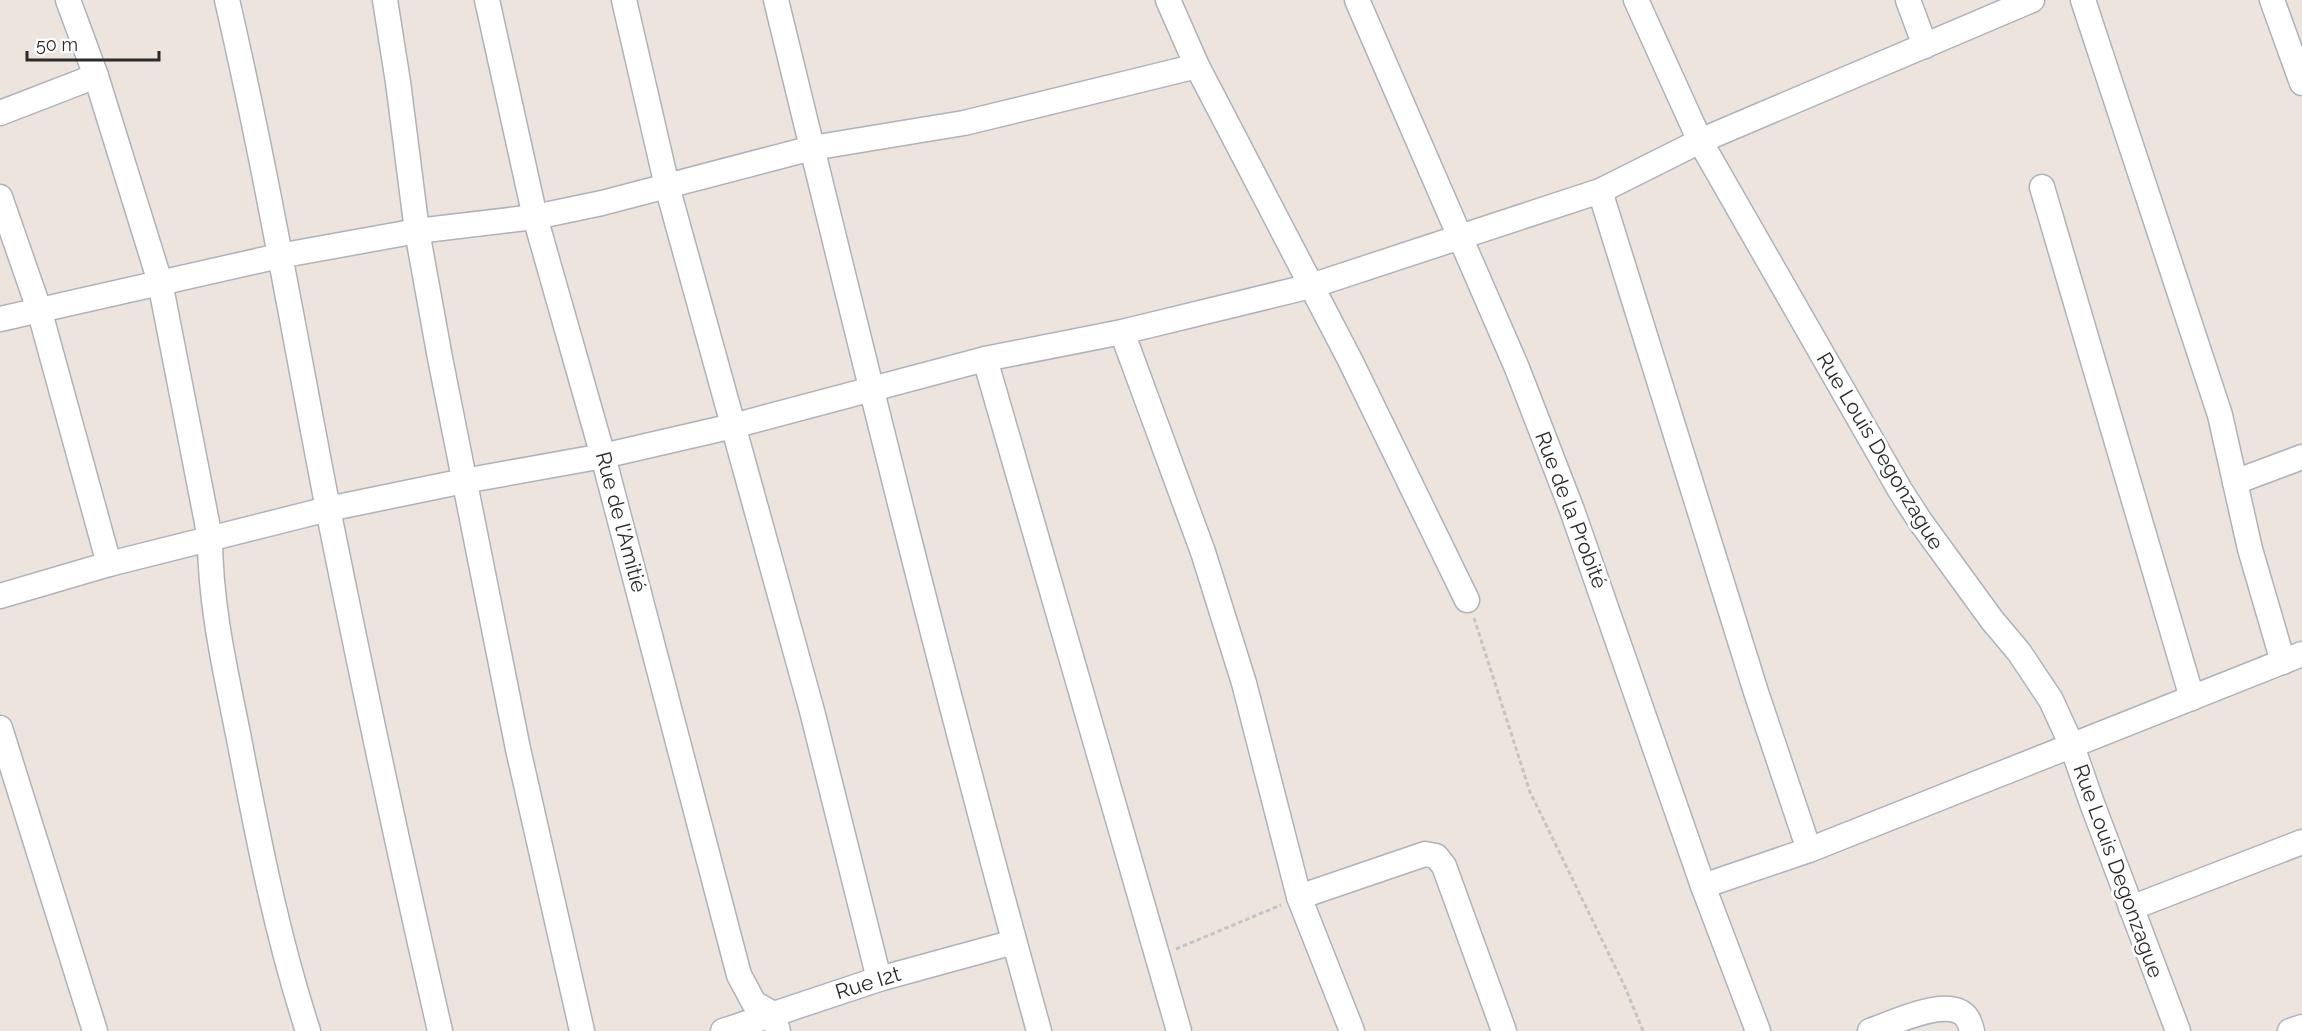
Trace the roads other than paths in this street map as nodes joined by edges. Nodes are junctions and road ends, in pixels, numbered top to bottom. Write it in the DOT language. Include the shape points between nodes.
graph roads {
  1 [pos="68,0"];
  2 [pos="227,0"];
  3 [pos="385,0"];
  4 [pos="487,0"];
  5 [pos="624,0"];
  6 [pos="776,0"];
  7 [pos="1168,0"];
  8 [pos="1357,0"];
  9 [pos="1636,0"];
  10 [pos="1908,0"];
  11 [pos="2032,0"];
  12 [pos="2083,0"];
  13 [pos="2272,0"];
  14 [pos="1925,46"];
  15 [pos="1197,66"];
  16 [pos="96,76"];
  17 [pos="2302,83"];
  18 [pos="0,113"];
  19 [pos="1700,141"];
  20 [pos="812,148"];
  21 [pos="667,186"];
  22 [pos="2042,188"];
  23 [pos="1600,191"];
  24 [pos="0,197"];
  25 [pos="535,217"];
  26 [pos="417,231"];
  27 [pos="1461,236"];
  28 [pos="279,256"];
  29 [pos="160,282"];
  30 [pos="1311,286"];
  31 [pos="39,309"];
  32 [pos="0,319"];
  33 [pos="1122,332"];
  34 [pos="985,359"];
  35 [pos="871,388"];
  36 [pos="733,426"];
  37 [pos="603,456"];
  38 [pos="2302,457"];
  39 [pos="464,481"];
  40 [pos="2235,482"];
  41 [pos="328,509"];
  42 [pos="210,538"];
  43 [pos="109,564"];
  44 [pos="0,596"];
  45 [pos="1467,600"];
  46 [pos="2293,658"];
  47 [pos="2192,698"];
  48 [pos="2,740"];
  49 [pos="2072,746"];
  50 [pos="2302,842"];
  51 [pos="1809,850"];
  52 [pos="1703,886"];
  53 [pos="1299,897"];
  54 [pos="2131,908"];
  55 [pos="1014,942"];
  56 [pos="879,979"];
  57 [pos="775,1022"];
  58 [pos="2302,1027"];
  59 [pos="95,1031"];
  60 [pos="309,1031"];
  61 [pos="440,1031"];
  62 [pos="582,1031"];
  63 [pos="723,1031"];
  64 [pos="1039,1031"];
  65 [pos="1179,1031"];
  66 [pos="1352,1031"];
  67 [pos="1504,1031"];
  68 [pos="1758,1031"];
  69 [pos="1870,1031"];
  70 [pos="1972,1031"];
  71 [pos="2178,1031"];
  72 [pos="2290,1031"];
  1 -- 16 [label="street"];
  2 -- 28 [label="street" via="252,108"];
  3 -- 26 [label="street"];
  4 -- 25 [label="street, Rue de l'Amitié"];
  5 -- 21 [label="street"];
  6 -- 20 [label="street"];
  7 -- 15 [label="street"];
  8 -- 27 [label="street, Rue de la Probité"];
  9 -- 19 [label="street, Rue Louis Degonzague"];
  10 -- 14 [label="street"];
  11 -- 14 [label="street"];
  12 -- 40 [label="street" via="2220,415"];
  13 -- 17 [label="street"];
  14 -- 19 [label="street"];
  15 -- 20 [label="street" via="964,123"];
  15 -- 30 [label="street"];
  16 -- 18 [label="street"];
  16 -- 29 [label="street"];
  19 -- 23 [label="street"];
  19 -- 49 [label="street, Rue Louis Degonzague" via="1900,490 1978,602 2019,652 2051,700"];
  20 -- 21 [label="street"];
  20 -- 35 [label="street"];
  21 -- 25 [label="street"];
  21 -- 36 [label="street"];
  22 -- 47 [label="street"];
  23 -- 27 [label="street"];
  23 -- 51 [label="street"];
  24 -- 31 [label="street"];
  25 -- 26 [label="street"];
  25 -- 37 [label="street, Rue de l'Amitié"];
  26 -- 28 [label="street"];
  26 -- 39 [label="street"];
  27 -- 30 [label="street"];
  27 -- 52 [label="street, Rue de la Probité" via="1572,510"];
  28 -- 29 [label="street"];
  28 -- 41 [label="street"];
  29 -- 31 [label="street"];
  29 -- 42 [label="street"];
  30 -- 33 [label="street"];
  30 -- 45 [label="street"];
  31 -- 32 [label="street"];
  31 -- 43 [label="street"];
  33 -- 34 [label="street"];
  33 -- 53 [label="street" via="1203,552 1241,672"];
  34 -- 35 [label="street"];
  34 -- 65 [label="street"];
  35 -- 36 [label="street"];
  35 -- 55 [label="street"];
  36 -- 37 [label="street"];
  36 -- 56 [label="street" via="809,700"];
  37 -- 39 [label="street"];
  37 -- 57 [label="street, Rue de l'Amitié" via="739,975 754,1003"];
  38 -- 40 [label="street"];
  39 -- 41 [label="street"];
  39 -- 62 [label="street" via="518,748"];
  40 -- 46 [label="street" via="2250,549"];
  41 -- 42 [label="street"];
  41 -- 61 [label="street"];
  42 -- 43 [label="street"];
  42 -- 60 [label="street" via="210,574 218,633 266,874"];
  43 -- 44 [label="street"];
  46 -- 47 [label="street"];
  47 -- 49 [label="street"];
  48 -- 59 [label="street"];
  49 -- 51 [label="street"];
  49 -- 54 [label="street, Rue Louis Degonzague"];
  50 -- 54 [label="street"];
  51 -- 52 [label="street"];
  52 -- 68 [label="street, Rue de la Probité"];
  53 -- 66 [label="street"];
  53 -- 67 [label="street" via="1425,854 1436,856 1444,866"];
  54 -- 71 [label="street, Rue Louis Degonzague"];
  55 -- 56 [label="street, Rue I2t"];
  55 -- 64 [label="street"];
  56 -- 57 [label="street, Rue I2t"];
  57 -- 63 [label="street, Rue I2t"];
  58 -- 72 [label="street"];
  69 -- 70 [label="street" via="1939,1007 1966,1017"];
}
